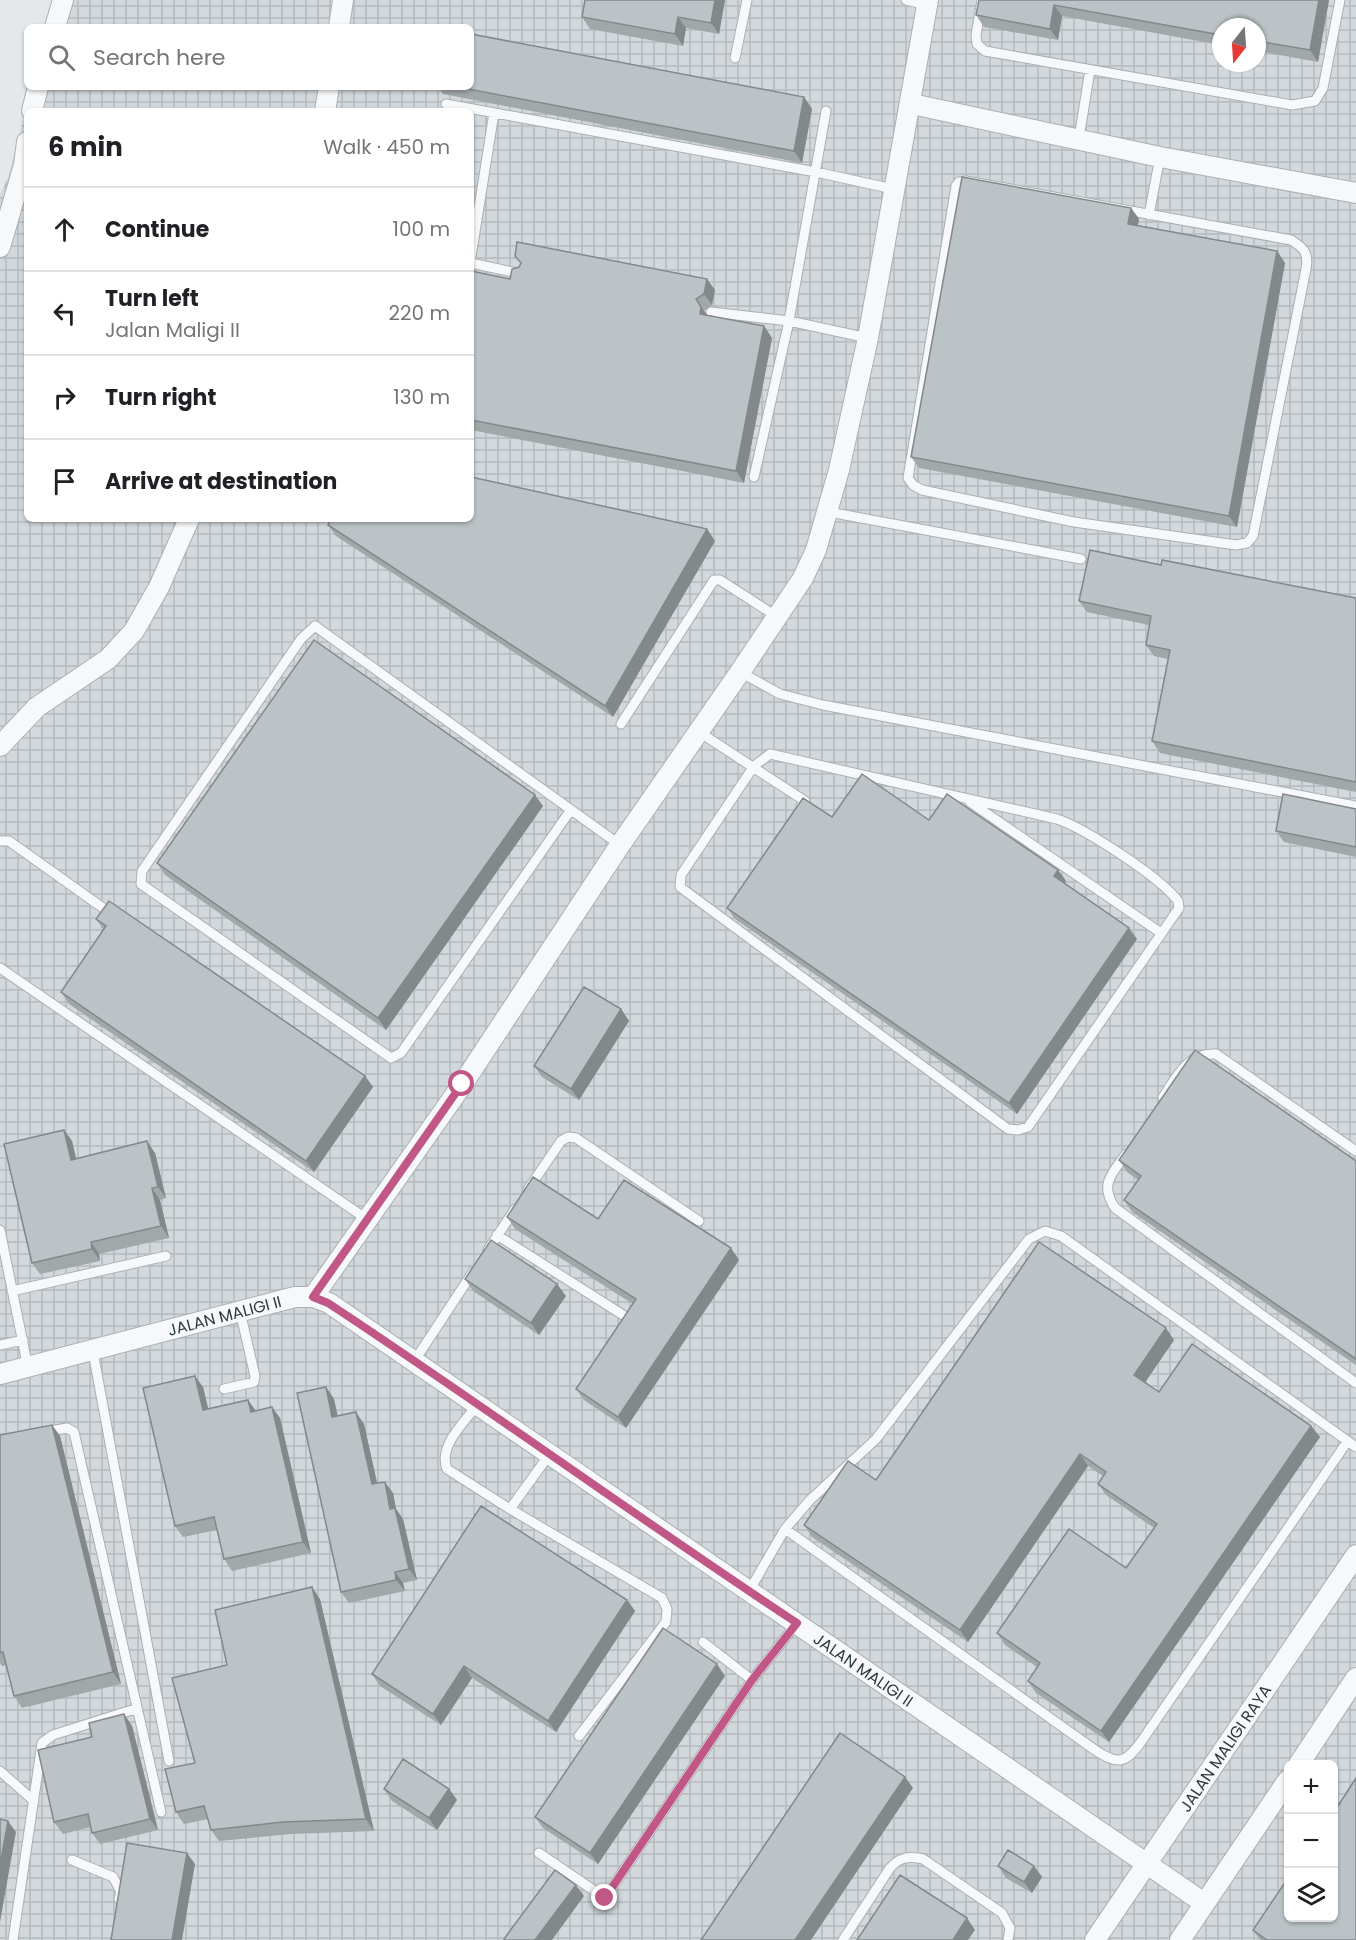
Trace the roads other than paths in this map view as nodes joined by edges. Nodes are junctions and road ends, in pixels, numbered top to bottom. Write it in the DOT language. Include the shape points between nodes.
graph roads {
  1 [pos="63,0"];
  2 [pos="343,0"];
  3 [pos="747,0"];
  4 [pos="906,0"];
  5 [pos="982,0"];
  6 [pos="1340,0"];
  7 [pos="928,2"];
  8 [pos="56,24"];
  9 [pos="339,24"];
  10 [pos="735,58"];
  11 [pos="1090,70"];
  12 [pos="37,90"];
  13 [pos="328,90"];
  14 [pos="446,104"];
  15 [pos="912,104"];
  16 [pos="33,108"];
  17 [pos="326,108"];
  18 [pos="467,108"];
  19 [pos="474,109"];
  20 [pos="826,111"];
  21 [pos="494,113"];
  22 [pos="1079,138"];
  23 [pos="1160,157"];
  24 [pos="24,165"];
  25 [pos="816,172"];
  26 [pos="893,189"];
  27 [pos="1356,193"];
  28 [pos="1149,215"];
  29 [pos="474,238"];
  30 [pos="0,247"];
  31 [pos="474,264"];
  32 [pos="522,274"];
  33 [pos="711,312"];
  34 [pos="789,321"];
  35 [pos="868,338"];
  36 [pos="754,477"];
  37 [pos="829,512"];
  38 [pos="188,522"];
  39 [pos="1081,559"];
  40 [pos="776,616"];
  41 [pos="740,672"];
  42 [pos="621,724"];
  43 [pos="699,732"];
  44 [pos="0,746"];
  45 [pos="754,766"];
  46 [pos="966,800"];
  47 [pos="1356,806"];
  48 [pos="570,811"];
  49 [pos="798,811"];
  50 [pos="0,841"];
  51 [pos="620,845"];
  52 [pos="730,910"];
  53 [pos="110,913"];
  54 [pos="723,920"];
  55 [pos="1161,933"];
  56 [pos="0,968"];
  57 [pos="1159,1104"];
  58 [pos="1133,1143"];
  59 [pos="1356,1151"];
  60 [pos="368,1220"];
  61 [pos="699,1221"];
  62 [pos="0,1230"];
  63 [pos="497,1235"];
  64 [pos="485,1255"];
  65 [pos="166,1256"];
  66 [pos="478,1264"];
  67 [pos="12,1290"];
  68 [pos="313,1297"];
  69 [pos="240,1311"];
  70 [pos="622,1316"];
  71 [pos="23,1340"];
  72 [pos="0,1346"];
  73 [pos="93,1352"];
  74 [pos="415,1360"];
  75 [pos="28,1368"];
  76 [pos="0,1374"];
  77 [pos="1356,1383"];
  78 [pos="224,1389"];
  79 [pos="477,1405"];
  80 [pos="30,1435"];
  81 [pos="1347,1442"];
  82 [pos="1356,1447"];
  83 [pos="549,1455"];
  84 [pos="510,1509"];
  85 [pos="785,1529"];
  86 [pos="1356,1555"];
  87 [pos="749,1591"];
  88 [pos="797,1623"];
  89 [pos="703,1642"];
  90 [pos="1356,1678"];
  91 [pos="752,1680"];
  92 [pos="135,1709"];
  93 [pos="579,1736"];
  94 [pos="1302,1760"];
  95 [pos="170,1761"];
  96 [pos="0,1771"];
  97 [pos="1284,1786"];
  98 [pos="34,1801"];
  99 [pos="161,1812"];
  100 [pos="539,1853"];
  101 [pos="72,1860"];
  102 [pos="1146,1862"];
  103 [pos="1204,1902"];
  104 [pos="117,1911"];
  105 [pos="1011,1939"];
  106 [pos="13,1940"];
  107 [pos="843,1940"];
  108 [pos="1095,1940"];
  109 [pos="1180,1940"];
  1 -- 8 [label="street"];
  2 -- 9 [label="street"];
  3 -- 10 [label="lane"];
  4 -- 7 [label="lane"];
  5 -- 11 [label="lane" via="976,35 977,45 985,51"];
  6 -- 11 [label="lane" via="1323,88 1315,101 1292,105"];
  7 -- 15 [label="street"];
  11 -- 22 [label="lane"];
  12 -- 16 [label="street"];
  13 -- 17 [label="street"];
  14 -- 18 [label="lane"];
  15 -- 22 [label="street"];
  15 -- 26 [label="street"];
  19 -- 21 [label="lane"];
  20 -- 25 [label="lane"];
  21 -- 25 [label="lane"];
  21 -- 29 [label="lane"];
  22 -- 23 [label="street"];
  23 -- 27 [label="street"];
  23 -- 28 [label="lane"];
  24 -- 30 [label="street"];
  25 -- 26 [label="lane"];
  25 -- 34 [label="lane"];
  26 -- 35 [label="street"];
  28 -- 28 [label="lane" via="959,182 908,478 913,485 1074,522 1236,545 1247,543 1253,536 1308,259 1303,248 1291,240"];
  31 -- 32 [label="lane"];
  33 -- 34 [label="lane"];
  34 -- 35 [label="lane"];
  34 -- 36 [label="lane"];
  35 -- 37 [label="street"];
  37 -- 39 [label="lane"];
  37 -- 40 [label="street" via="803,578"];
  38 -- 44 [label="street" via="134,631 108,659 37,707"];
  40 -- 41 [label="street"];
  40 -- 42 [label="lane" via="714,579"];
  41 -- 43 [label="street"];
  41 -- 47 [label="lane" via="780,694 823,705"];
  43 -- 45 [label="lane"];
  43 -- 51 [label="street"];
  45 -- 46 [label="lane" via="770,754 785,755"];
  45 -- 49 [label="lane" via="805,801"];
  45 -- 54 [label="lane" via="679,878 683,891"];
  46 -- 55 [label="lane"];
  46 -- 55 [label="lane" via="1036,813 1074,825 1133,865 1178,901 1179,908"];
  48 -- 48 [label="lane" via="401,1053 391,1058 141,884 142,871 301,639 315,626"];
  48 -- 51 [label="lane"];
  50 -- 53 [label="lane" via="9,841"];
  51 -- 60 [label="street"];
  52 -- 54 [label="lane"];
  54 -- 55 [label="lane" via="1008,1128 1018,1130 1028,1127"];
  56 -- 60 [label="lane"];
  57 -- 59 [label="lane" via="1193,1058 1204,1053 1216,1054"];
  58 -- 77 [label="lane" via="1108,1182 1106,1191 1115,1208"];
  60 -- 68 [label="street"];
  61 -- 63 [label="lane" via="576,1138 568,1137 555,1147"];
  62 -- 67 [label="lane"];
  63 -- 64 [label="lane"];
  63 -- 70 [label="lane"];
  65 -- 67 [label="lane"];
  66 -- 74 [label="lane"];
  67 -- 71 [label="lane"];
  68 -- 69 [label="street, JALAN MALIGI II" via="296,1297"];
  68 -- 74 [label="street, JALAN MALIGI II"];
  69 -- 73 [label="street, JALAN MALIGI II"];
  69 -- 78 [label="lane" via="254,1382"];
  71 -- 72 [label="lane"];
  71 -- 75 [label="lane"];
  73 -- 75 [label="street, JALAN MALIGI II"];
  73 -- 95 [label="lane"];
  74 -- 79 [label="street, JALAN MALIGI II"];
  75 -- 76 [label="street, JALAN MALIGI II"];
  79 -- 83 [label="street, JALAN MALIGI II"];
  79 -- 84 [label="lane" via="449,1443 444,1461 447,1469"];
  80 -- 92 [label="lane" via="61,1429 74,1432"];
  81 -- 82 [label="lane"];
  81 -- 85 [label="lane" via="1061,1236 1045,1231 1029,1239 876,1439 810,1500"];
  81 -- 85 [label="lane" via="1132,1755 1123,1761 1111,1760 1095,1750"];
  83 -- 84 [label="lane"];
  83 -- 87 [label="street, JALAN MALIGI II"];
  84 -- 93 [label="lane" via="662,1599 667,1609 666,1622"];
  85 -- 87 [label="lane"];
  86 -- 102 [label="street, JALAN MALIGI RAYA"];
  87 -- 88 [label="street, JALAN MALIGI II"];
  88 -- 91 [label="lane"];
  88 -- 102 [label="street, JALAN MALIGI II"];
  89 -- 91 [label="lane"];
  90 -- 94 [label="street"];
  91 -- 100 [label="lane" via="605,1898"];
  92 -- 98 [label="lane" via="53,1735 42,1743"];
  92 -- 99 [label="lane"];
  96 -- 98 [label="lane"];
  97 -- 103 [label="street"];
  98 -- 106 [label="lane"];
  101 -- 104 [label="lane" via="113,1877 121,1892"];
  102 -- 103 [label="street, JALAN MALIGI II"];
  102 -- 108 [label="street, JALAN MALIGI RAYA"];
  103 -- 109 [label="street"];
  105 -- 107 [label="lane" via="1002,1913 923,1859 911,1857 898,1859 890,1868"];
}
